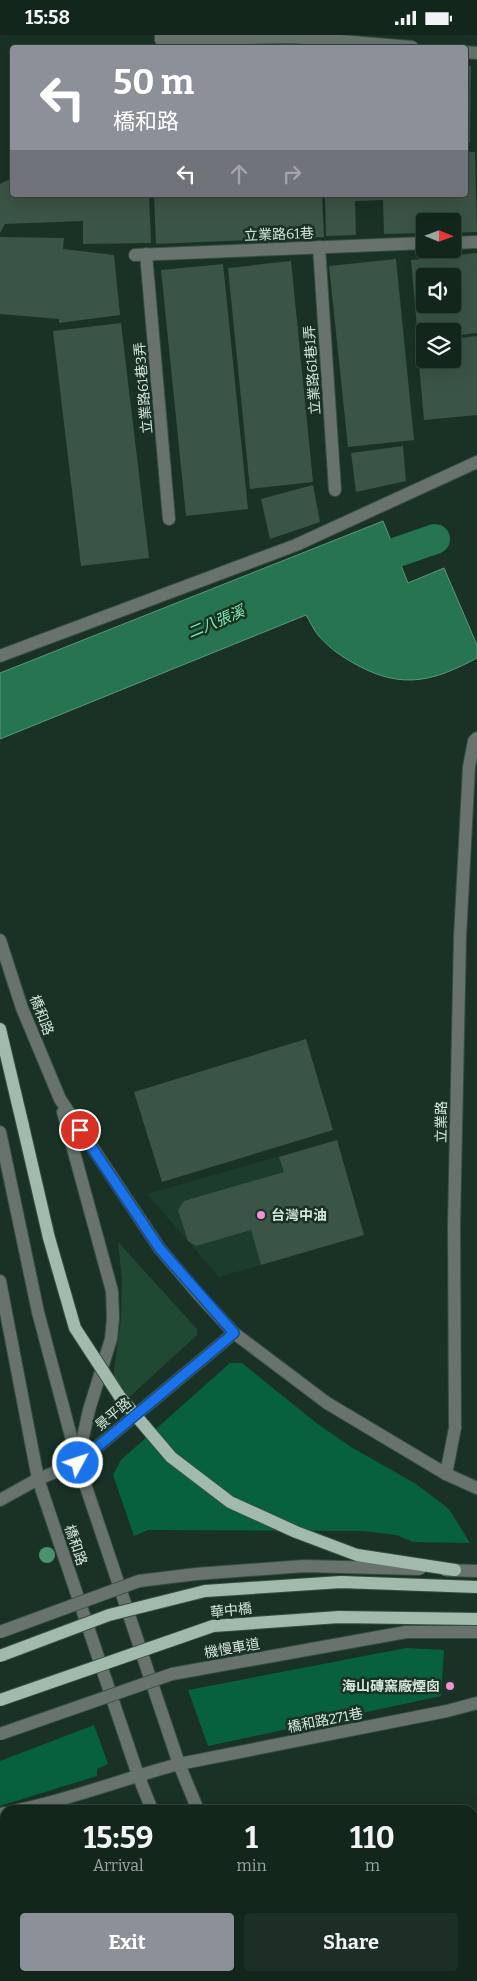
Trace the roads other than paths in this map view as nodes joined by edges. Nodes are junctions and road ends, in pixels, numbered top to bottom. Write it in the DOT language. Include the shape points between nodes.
graph roads {
  1 [pos="161,35"];
  2 [pos="388,45"];
  3 [pos="477,242"];
  4 [pos="416,243"];
  5 [pos="461,243"];
  6 [pos="318,247"];
  7 [pos="140,255"];
  8 [pos="477,463"];
  9 [pos="335,490"];
  10 [pos="169,519"];
  11 [pos="0,656"];
  12 [pos="477,738"];
  13 [pos="0,940"];
  14 [pos="0,1029"];
  15 [pos="60,1099"];
  16 [pos="0,1132"];
  17 [pos="0,1281"];
  18 [pos="234,1333"];
  19 [pos="78,1463"];
  20 [pos="446,1474"];
  21 [pos="38,1479"];
  22 [pos="477,1488"];
  23 [pos="0,1500"];
  24 [pos="455,1571"];
  25 [pos="477,1573"];
  26 [pos="477,1587"];
  27 [pos="477,1619"];
  28 [pos="0,1632"];
  29 [pos="477,1632"];
  30 [pos="0,1656"];
  31 [pos="0,1700"];
  32 [pos="477,1703"];
  33 [pos="0,1735"];
  34 [pos="179,1764"];
  35 [pos="138,1775"];
  36 [pos="42,1805"];
  37 [pos="150,1805"];
  38 [pos="196,1805"];
  1 -- 2 [label="street" via="162,40 292,37"];
  3 -- 5 [label="street"];
  4 -- 6 [label="street, 立業路61巷"];
  6 -- 7 [label="street, 立業路61巷"];
  6 -- 9 [label="street, 立業路61巷1弄"];
  7 -- 10 [label="street, 立業路61巷3弄"];
  8 -- 11 [label="street" via="296,545"];
  12 -- 20 [label="street, 立業路" via="469,767 461,928 454,1225 455,1428"];
  13 -- 15 [label="street, 橋和路" via="22,1008"];
  14 -- 24 [label="main road, bridge" via="49,1238 75,1328 120,1397 171,1457 230,1502 357,1555"];
  15 -- 18 [label="street, 橋和路" via="160,1249"];
  15 -- 19 [label="street, 橋和路" via="112,1291 112,1339 89,1410"];
  16 -- 19 [label="street, 橋和路" via="38,1312"];
  17 -- 21 [label="street, 橋和路"];
  18 -- 19 [label="street, 景平路"];
  18 -- 20 [label="street, 橋和路" via="327,1403"];
  19 -- 21 [label="street, 景平路"];
  19 -- 34 [label="street, 橋和路"];
  20 -- 22 [label="street"];
  21 -- 23 [label="street, 景平路"];
  21 -- 35 [label="street, 橋和路"];
  24 -- 25 [label="street, bridge"];
  24 -- 28 [label="street, bridge" via="304,1566 139,1581"];
  26 -- 30 [label="main road, 華中橋, bridge" via="341,1583 205,1591 109,1615"];
  27 -- 31 [label="main road, 華中橋, bridge" via="339,1617 213,1626"];
  29 -- 33 [label="street, 機慢車道, bridge" via="406,1632 172,1674"];
  32 -- 34 [label="street, 橋和路271巷"];
  34 -- 35 [label="street"];
  34 -- 38 [label="street, 橋和路"];
  35 -- 36 [label="street"];
  35 -- 37 [label="street, 橋和路"];
}
